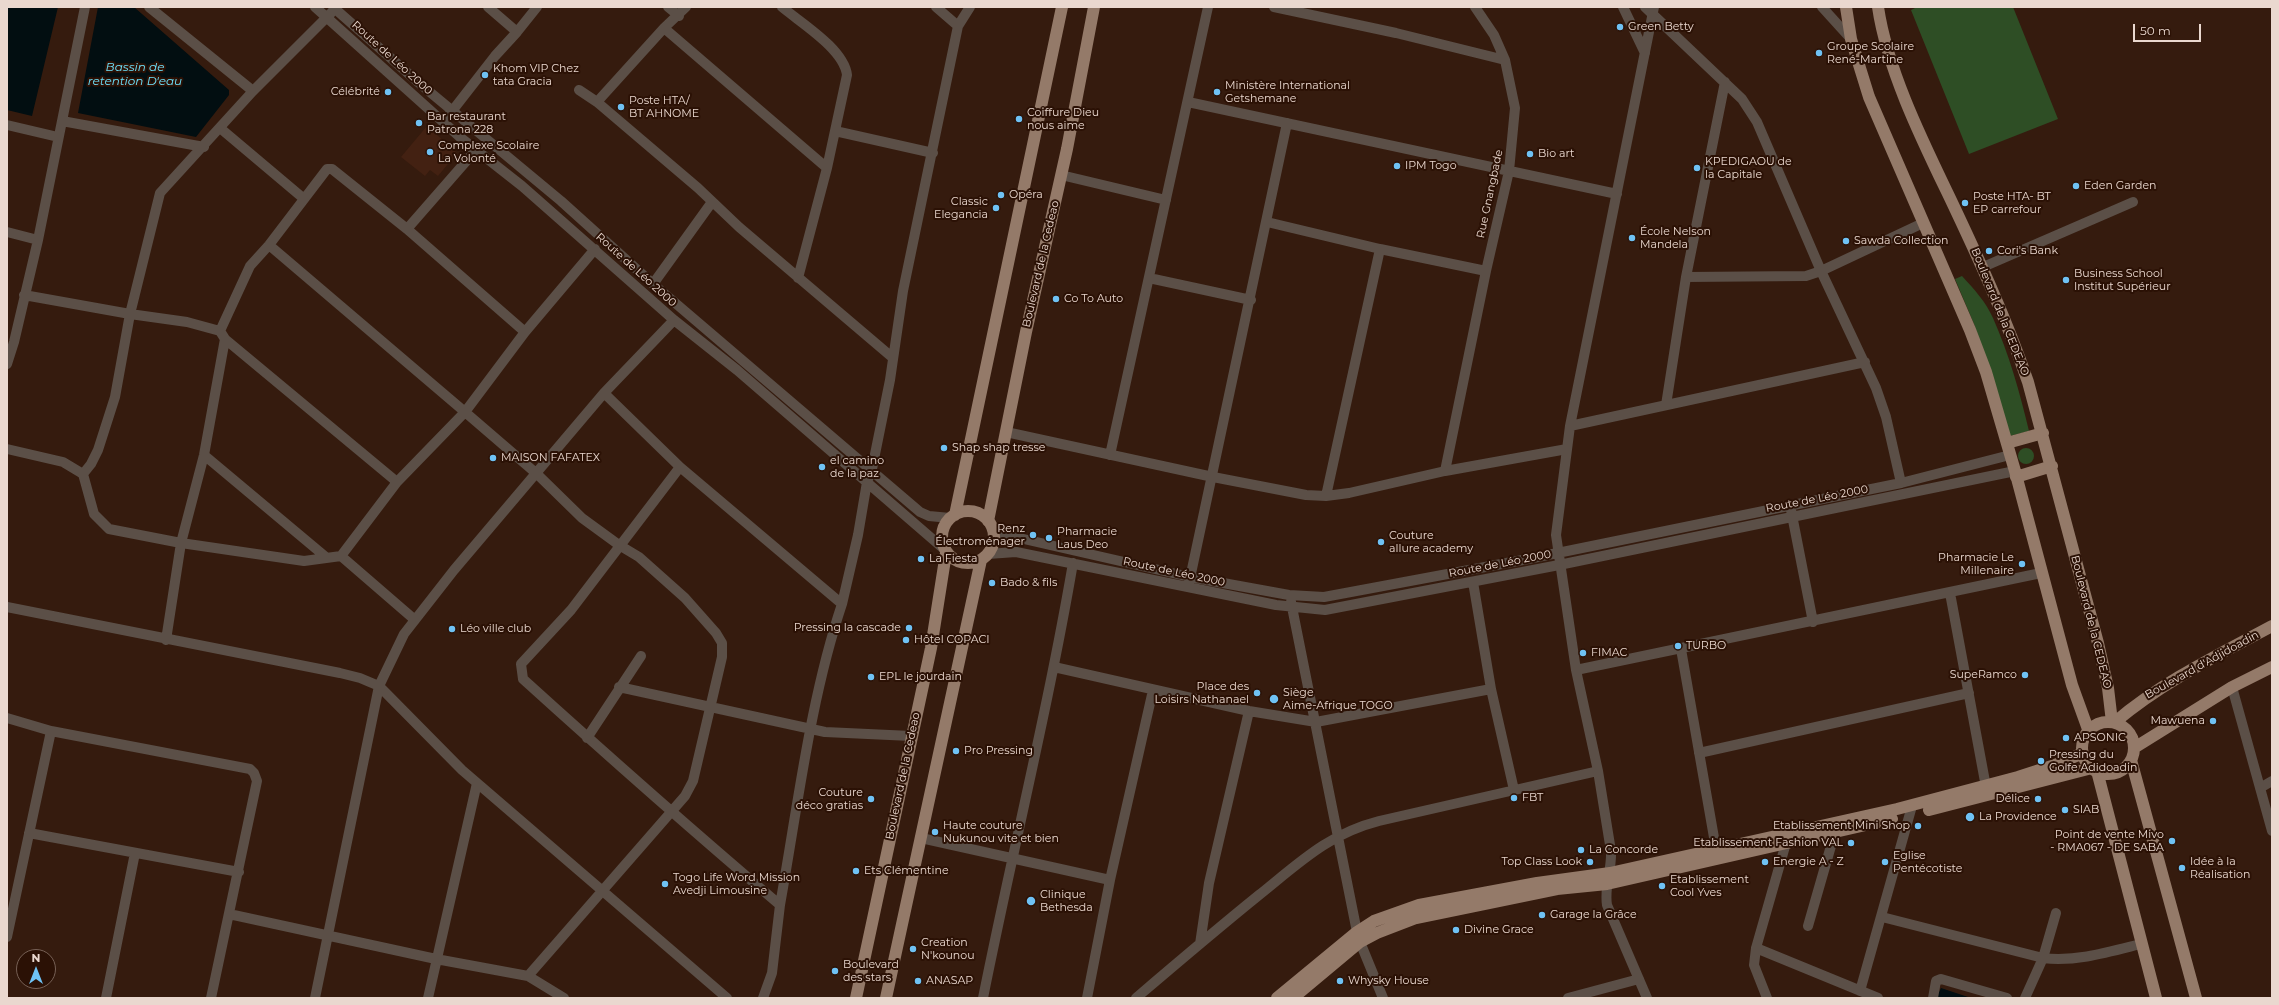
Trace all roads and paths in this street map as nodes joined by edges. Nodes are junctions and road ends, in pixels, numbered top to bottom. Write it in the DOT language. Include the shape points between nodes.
graph roads {
  1 [pos="85,7"];
  2 [pos="150,7"];
  3 [pos="315,7"];
  4 [pos="488,7"];
  5 [pos="537,7"];
  6 [pos="668,7"];
  7 [pos="686,7"];
  8 [pos="782,7"];
  9 [pos="936,7"];
  10 [pos="970,7"];
  11 [pos="1062,7"];
  12 [pos="1094,7"];
  13 [pos="1208,7"];
  14 [pos="1274,7"];
  15 [pos="1475,7"];
  16 [pos="1623,7"];
  17 [pos="1822,7"];
  18 [pos="1846,7"];
  19 [pos="1878,7"];
  20 [pos="334,8"];
  21 [pos="1650,9"];
  22 [pos="678,16"];
  23 [pos="327,17"];
  24 [pos="958,26"];
  25 [pos="664,28"];
  26 [pos="517,32"];
  27 [pos="1851,39"];
  28 [pos="1645,53"];
  29 [pos="1505,60"];
  30 [pos="1725,82"];
  31 [pos="579,90"];
  32 [pos="253,91"];
  33 [pos="597,102"];
  34 [pos="1188,102"];
  35 [pos="453,110"];
  36 [pos="62,121"];
  37 [pos="443,122"];
  38 [pos="1287,124"];
  39 [pos="7,125"];
  40 [pos="220,128"];
  41 [pos="835,131"];
  42 [pos="58,137"];
  43 [pos="204,147"];
  44 [pos="476,150"];
  45 [pos="933,153"];
  46 [pos="827,168"];
  47 [pos="1509,171"];
  48 [pos="1061,175"];
  49 [pos="1617,194"];
  50 [pos="303,198"];
  51 [pos="1166,200"];
  52 [pos="712,202"];
  53 [pos="2132,202"];
  54 [pos="1267,222"];
  55 [pos="1923,223"];
  56 [pos="407,229"];
  57 [pos="7,232"];
  58 [pos="38,240"];
  59 [pos="269,245"];
  60 [pos="595,249"];
  61 [pos="1380,249"];
  62 [pos="1983,267"];
  63 [pos="1486,271"];
  64 [pos="1822,271"];
  65 [pos="1686,277"];
  66 [pos="798,278"];
  67 [pos="1149,278"];
  68 [pos="652,284"];
  69 [pos="24,295"];
  70 [pos="1251,300"];
  71 [pos="130,314"];
  72 [pos="674,320"];
  73 [pos="525,332"];
  74 [pos="222,335"];
  75 [pos="11,340"];
  76 [pos="893,358"];
  77 [pos="1865,362"];
  78 [pos="7,364"];
  79 [pos="604,393"];
  80 [pos="1666,405"];
  81 [pos="465,412"];
  82 [pos="1570,426"];
  83 [pos="1006,432"];
  84 [pos="2043,433"];
  85 [pos="2007,443"];
  86 [pos="7,449"];
  87 [pos="1567,449"];
  88 [pos="1110,455"];
  89 [pos="204,456"];
  90 [pos="2010,456"];
  91 [pos="2052,466"];
  92 [pos="680,467"];
  93 [pos="872,469"];
  94 [pos="1445,471"];
  95 [pos="83,474"];
  96 [pos="537,474"];
  97 [pos="2016,474"];
  98 [pos="1213,477"];
  99 [pos="397,482"];
  100 [pos="866,482"];
  101 [pos="1900,483"];
  102 [pos="1326,496"];
  103 [pos="1790,505"];
  104 [pos="952,516"];
  105 [pos="1792,516"];
  106 [pos="988,521"];
  107 [pos="994,532"];
  108 [pos="181,543"];
  109 [pos="619,545"];
  110 [pos="945,551"];
  111 [pos="1557,553"];
  112 [pos="341,556"];
  113 [pos="984,557"];
  114 [pos="328,558"];
  115 [pos="1073,563"];
  116 [pos="1559,565"];
  117 [pos="2041,573"];
  118 [pos="1190,576"];
  119 [pos="1473,582"];
  120 [pos="1188,587"];
  121 [pos="1950,593"];
  122 [pos="1289,594"];
  123 [pos="842,604"];
  124 [pos="7,607"];
  125 [pos="1292,608"];
  126 [pos="415,620"];
  127 [pos="1813,622"];
  128 [pos="2272,626"];
  129 [pos="166,640"];
  130 [pos="1681,649"];
  131 [pos="641,656"];
  132 [pos="1054,667"];
  133 [pos="2272,667"];
  134 [pos="1576,670"];
  135 [pos="379,686"];
  136 [pos="620,687"];
  137 [pos="2232,687"];
  138 [pos="1492,688"];
  139 [pos="1153,690"];
  140 [pos="1969,693"];
  141 [pos="711,706"];
  142 [pos="1249,711"];
  143 [pos="7,718"];
  144 [pos="1316,722"];
  145 [pos="2114,722"];
  146 [pos="812,729"];
  147 [pos="51,731"];
  148 [pos="2089,732"];
  149 [pos="911,736"];
  150 [pos="587,738"];
  151 [pos="1700,753"];
  152 [pos="2083,753"];
  153 [pos="2133,754"];
  154 [pos="2094,770"];
  155 [pos="1598,771"];
  156 [pos="2272,781"];
  157 [pos="477,783"];
  158 [pos="1986,787"];
  159 [pos="2260,788"];
  160 [pos="1514,790"];
  161 [pos="1911,810"];
  162 [pos="670,812"];
  163 [pos="2272,831"];
  164 [pos="1835,832"];
  165 [pos="29,833"];
  166 [pos="1337,836"];
  167 [pos="921,838"];
  168 [pos="1786,843"];
  169 [pos="1716,849"];
  170 [pos="135,853"];
  171 [pos="1011,859"];
  172 [pos="239,872"];
  173 [pos="1609,879"];
  174 [pos="1110,880"];
  175 [pos="603,891"];
  176 [pos="780,905"];
  177 [pos="2056,913"];
  178 [pos="229,914"];
  179 [pos="1882,917"];
  180 [pos="1808,926"];
  181 [pos="327,934"];
  182 [pos="7,937"];
  183 [pos="1358,937"];
  184 [pos="1200,944"];
  185 [pos="2141,944"];
  186 [pos="1756,948"];
  187 [pos="2043,958"];
  188 [pos="436,959"];
  189 [pos="528,976"];
  190 [pos="1640,979"];
  191 [pos="1860,991"];
  192 [pos="547,994"];
  193 [pos="106,998"];
  194 [pos="211,998"];
  195 [pos="315,998"];
  196 [pos="428,998"];
  197 [pos="564,998"];
  198 [pos="727,998"];
  199 [pos="763,998"];
  200 [pos="856,998"];
  201 [pos="886,998"];
  202 [pos="983,998"];
  203 [pos="1087,998"];
  204 [pos="1136,998"];
  205 [pos="1277,998"];
  206 [pos="1293,998"];
  207 [pos="1383,998"];
  208 [pos="1568,998"];
  209 [pos="1648,998"];
  210 [pos="1767,998"];
  211 [pos="1878,998"];
  212 [pos="1933,998"];
  213 [pos="2007,998"];
  214 [pos="2025,998"];
  215 [pos="2156,998"];
  216 [pos="2196,998"];
  1 -- 36 [label="street"];
  2 -- 32 [label="street"];
  3 -- 23 [label="street, Route de Léo 2000"];
  4 -- 26 [label="street"];
  5 -- 26 [label="street"];
  6 -- 22 [label="street"];
  7 -- 22 [label="street"];
  8 -- 41 [label="street" via="837,52 846,67 847,75"];
  9 -- 24 [label="street"];
  10 -- 24 [label="street"];
  11 -- 104 [label="main road"];
  12 -- 48 [label="main road, Boulevard de la Cedeao"];
  13 -- 34 [label="street"];
  14 -- 29 [label="street"];
  15 -- 29 [label="street, Rue Gnangbade" via="1494,35"];
  16 -- 28 [label="street"];
  17 -- 27 [label="street"];
  18 -- 27 [label="main road"];
  19 -- 62 [label="main road, Boulevard de la CEDEAO" via="1904,94 1929,154"];
  20 -- 23 [label="street"];
  20 -- 35 [label="street, Route de Léo 2000"];
  21 -- 28 [label="street"];
  21 -- 30 [label="street"];
  22 -- 25 [label="street"];
  23 -- 32 [label="street"];
  23 -- 37 [label="street, Route de Léo 2000"];
  24 -- 45 [label="street"];
  25 -- 33 [label="street"];
  25 -- 46 [label="street"];
  26 -- 35 [label="street"];
  27 -- 55 [label="main road" via="1869,97"];
  28 -- 49 [label="street"];
  29 -- 47 [label="street, Rue Gnangbade" via="1515,108"];
  30 -- 64 [label="street" via="1742,99 1757,122"];
  30 -- 65 [label="street"];
  31 -- 33 [label="street"];
  32 -- 40 [label="street"];
  33 -- 52 [label="street"];
  34 -- 38 [label="street"];
  34 -- 51 [label="street"];
  35 -- 37 [label="street"];
  35 -- 68 [label="street, Route de Léo 2000" via="561,201"];
  36 -- 42 [label="street"];
  36 -- 43 [label="street"];
  37 -- 44 [label="street, Route de Léo 2000"];
  38 -- 47 [label="street"];
  38 -- 54 [label="street"];
  39 -- 42 [label="street"];
  40 -- 43 [label="street"];
  40 -- 50 [label="street"];
  41 -- 45 [label="street"];
  41 -- 46 [label="street"];
  42 -- 58 [label="street"];
  43 -- 71 [label="street" via="160,194"];
  44 -- 56 [label="street"];
  44 -- 60 [label="street, Route de Léo 2000"];
  45 -- 76 [label="street" via="903,291"];
  46 -- 66 [label="street"];
  47 -- 49 [label="street"];
  47 -- 63 [label="street, Rue Gnangbade"];
  48 -- 51 [label="street"];
  48 -- 83 [label="main road, Boulevard de la Cedeao"];
  49 -- 82 [label="street"];
  50 -- 56 [label="street" via="327,169 332,169"];
  50 -- 59 [label="street"];
  51 -- 67 [label="street"];
  52 -- 66 [label="street"];
  52 -- 68 [label="street"];
  53 -- 62 [label="street"];
  54 -- 61 [label="street"];
  54 -- 70 [label="street"];
  55 -- 64 [label="street"];
  55 -- 85 [label="main road" via="1979,352"];
  56 -- 73 [label="street"];
  57 -- 58 [label="street"];
  58 -- 69 [label="street"];
  59 -- 74 [label="street" via="250,266"];
  59 -- 81 [label="street"];
  60 -- 72 [label="street, Route de Léo 2000"];
  60 -- 73 [label="street"];
  61 -- 63 [label="street"];
  61 -- 102 [label="street"];
  62 -- 84 [label="main road, Boulevard de la CEDEAO" via="2016,345"];
  63 -- 94 [label="street, Rue Gnangbade"];
  64 -- 65 [label="street" via="1806,276"];
  64 -- 77 [label="street"];
  65 -- 80 [label="street"];
  66 -- 76 [label="street"];
  67 -- 70 [label="street"];
  67 -- 88 [label="street"];
  68 -- 93 [label="street, Route de Léo 2000"];
  69 -- 71 [label="street"];
  69 -- 75 [label="street"];
  70 -- 98 [label="street"];
  71 -- 74 [label="street" via="186,322"];
  71 -- 95 [label="street" via="114,397 104,432 91,464"];
  72 -- 79 [label="street"];
  72 -- 100 [label="street, Route de Léo 2000" via="737,370"];
  73 -- 81 [label="street"];
  74 -- 89 [label="street"];
  74 -- 99 [label="street"];
  75 -- 78 [label="street"];
  76 -- 93 [label="street"];
  77 -- 80 [label="street"];
  77 -- 101 [label="street" via="1886,417"];
  79 -- 92 [label="street"];
  79 -- 96 [label="street"];
  80 -- 82 [label="street"];
  81 -- 96 [label="street"];
  81 -- 99 [label="street"];
  82 -- 87 [label="street"];
  83 -- 88 [label="street"];
  83 -- 106 [label="main road, Boulevard de la Cedeao"];
  84 -- 85 [label="main road"];
  84 -- 91 [label="main road, Boulevard de la CEDEAO"];
  85 -- 90 [label="main road"];
  86 -- 95 [label="street" via="63,462"];
  87 -- 94 [label="street"];
  87 -- 111 [label="street" via="1557,517"];
  88 -- 98 [label="street"];
  89 -- 108 [label="street"];
  89 -- 114 [label="street"];
  90 -- 97 [label="main road"];
  90 -- 101 [label="street, Route de Léo 2000"];
  91 -- 97 [label="main road"];
  91 -- 145 [label="main road, Boulevard de la CEDEAO" via="2106,674"];
  92 -- 109 [label="street"];
  92 -- 123 [label="street"];
  93 -- 100 [label="street"];
  93 -- 104 [label="street, Route de Léo 2000" via="920,512 929,516"];
  94 -- 102 [label="street"];
  95 -- 108 [label="street" via="94,514 109,529"];
  96 -- 109 [label="street" via="582,518"];
  96 -- 126 [label="street" via="454,570"];
  97 -- 105 [label="street, Route de Léo 2000"];
  97 -- 117 [label="main road"];
  98 -- 102 [label="street" via="1306,495"];
  98 -- 118 [label="street"];
  99 -- 112 [label="street"];
  100 -- 110 [label="street, Route de Léo 2000"];
  100 -- 123 [label="street" via="858,535"];
  101 -- 103 [label="street, Route de Léo 2000"];
  103 -- 105 [label="street"];
  103 -- 111 [label="street, Route de Léo 2000"];
  104 -- 106 [label="main road" via="972,512"];
  104 -- 110 [label="main road" via="942,532"];
  105 -- 116 [label="street, Route de Léo 2000"];
  105 -- 127 [label="street"];
  106 -- 107 [label="main road"];
  107 -- 113 [label="main road" via="992,548"];
  107 -- 118 [label="street, Route de Léo 2000"];
  108 -- 114 [label="street" via="304,561"];
  108 -- 129 [label="street"];
  109 -- 141 [label="street" via="639,557 684,598 716,633 722,644 722,657"];
  109 -- 150 [label="street" via="571,610 521,664 523,679"];
  110 -- 113 [label="main road" via="958,562 974,563"];
  110 -- 149 [label="main road, Boulevard de la Cedeao" via="939,608"];
  111 -- 116 [label="street"];
  111 -- 122 [label="street, Route de Léo 2000" via="1344,594 1324,597"];
  112 -- 114 [label="street"];
  112 -- 126 [label="street"];
  113 -- 115 [label="street, Route de Léo 2000" via="1016,552"];
  113 -- 167 [label="main road"];
  115 -- 120 [label="street, Route de Léo 2000"];
  115 -- 132 [label="street"];
  116 -- 119 [label="street, Route de Léo 2000"];
  116 -- 134 [label="street"];
  117 -- 121 [label="street"];
  117 -- 148 [label="main road" via="2072,685"];
  118 -- 120 [label="street"];
  118 -- 122 [label="street, Route de Léo 2000"];
  119 -- 125 [label="street, Route de Léo 2000" via="1325,610"];
  119 -- 138 [label="street"];
  120 -- 125 [label="street, Route de Léo 2000"];
  121 -- 127 [label="street"];
  121 -- 140 [label="street"];
  122 -- 125 [label="street"];
  123 -- 146 [label="street" via="832,635"];
  124 -- 129 [label="street"];
  125 -- 144 [label="street"];
  126 -- 135 [label="street" via="404,634"];
  127 -- 130 [label="street"];
  128 -- 145 [label="main road, Boulevard d'Adjidoadin" via="2140,700"];
  129 -- 135 [label="street" via="340,673"];
  130 -- 134 [label="street"];
  130 -- 151 [label="street"];
  131 -- 136 [label="street"];
  132 -- 139 [label="street"];
  132 -- 171 [label="street"];
  133 -- 137 [label="main road"];
  134 -- 155 [label="street"];
  135 -- 157 [label="street"];
  135 -- 181 [label="street"];
  136 -- 141 [label="street"];
  136 -- 150 [label="street"];
  137 -- 153 [label="main road"];
  137 -- 159 [label="street"];
  138 -- 144 [label="street"];
  138 -- 160 [label="street"];
  139 -- 142 [label="street"];
  139 -- 174 [label="street"];
  140 -- 151 [label="street"];
  140 -- 158 [label="street"];
  141 -- 146 [label="street"];
  141 -- 162 [label="street" via="693,782"];
  142 -- 144 [label="street"];
  142 -- 184 [label="street" via="1209,883"];
  143 -- 147 [label="street"];
  144 -- 166 [label="street"];
  145 -- 148 [label="main road" via="2096,726"];
  145 -- 153 [label="main road" via="2130,734"];
  146 -- 149 [label="street" via="839,733"];
  146 -- 176 [label="street"];
  147 -- 165 [label="street"];
  147 -- 172 [label="street" via="250,769 257,781"];
  148 -- 152 [label="main road" via="2083,745"];
  149 -- 200 [label="main road, Boulevard de la Cedeao"];
  150 -- 162 [label="street"];
  151 -- 169 [label="street"];
  152 -- 154 [label="main road"];
  152 -- 158 [label="main road" via="2055,765"];
  153 -- 154 [label="main road" via="2120,771 2104,774"];
  153 -- 216 [label="main road"];
  154 -- 161 [label="main road"];
  154 -- 185 [label="main road"];
  155 -- 160 [label="street"];
  155 -- 173 [label="street" via="1611,851"];
  156 -- 159 [label="street"];
  157 -- 175 [label="street"];
  157 -- 188 [label="street"];
  158 -- 161 [label="main road"];
  159 -- 163 [label="street"];
  160 -- 166 [label="street" via="1355,827"];
  161 -- 164 [label="main road"];
  161 -- 169 [label="main road"];
  161 -- 179 [label="street"];
  162 -- 175 [label="street"];
  162 -- 176 [label="street"];
  164 -- 168 [label="main road"];
  164 -- 180 [label="street"];
  165 -- 170 [label="street"];
  165 -- 182 [label="street"];
  166 -- 183 [label="street"];
  166 -- 184 [label="street"];
  167 -- 171 [label="street"];
  167 -- 201 [label="main road"];
  168 -- 173 [label="main road"];
  168 -- 186 [label="street"];
  169 -- 173 [label="main road"];
  170 -- 172 [label="street"];
  170 -- 193 [label="street"];
  171 -- 174 [label="street"];
  171 -- 202 [label="street"];
  172 -- 178 [label="street"];
  173 -- 183 [label="main road" via="1416,918 1377,933"];
  173 -- 190 [label="street" via="1607,905"];
  174 -- 203 [label="street"];
  175 -- 189 [label="street"];
  175 -- 198 [label="street"];
  176 -- 199 [label="street" via="772,973"];
  177 -- 187 [label="street"];
  178 -- 181 [label="street"];
  178 -- 194 [label="street"];
  179 -- 187 [label="street"];
  179 -- 191 [label="street"];
  181 -- 188 [label="street"];
  181 -- 195 [label="street"];
  183 -- 205 [label="main road"];
  183 -- 206 [label="main road"];
  183 -- 207 [label="street"];
  184 -- 204 [label="street"];
  185 -- 187 [label="street" via="2092,956"];
  185 -- 215 [label="main road"];
  186 -- 191 [label="street"];
  186 -- 210 [label="street" via="1754,965"];
  187 -- 214 [label="street"];
  188 -- 189 [label="street"];
  188 -- 196 [label="street"];
  189 -- 192 [label="street"];
  190 -- 208 [label="street"];
  190 -- 209 [label="street"];
  191 -- 211 [label="street"];
  192 -- 197 [label="street"];
  212 -- 213 [label="street" via="1936,982 1941,979"];
}
